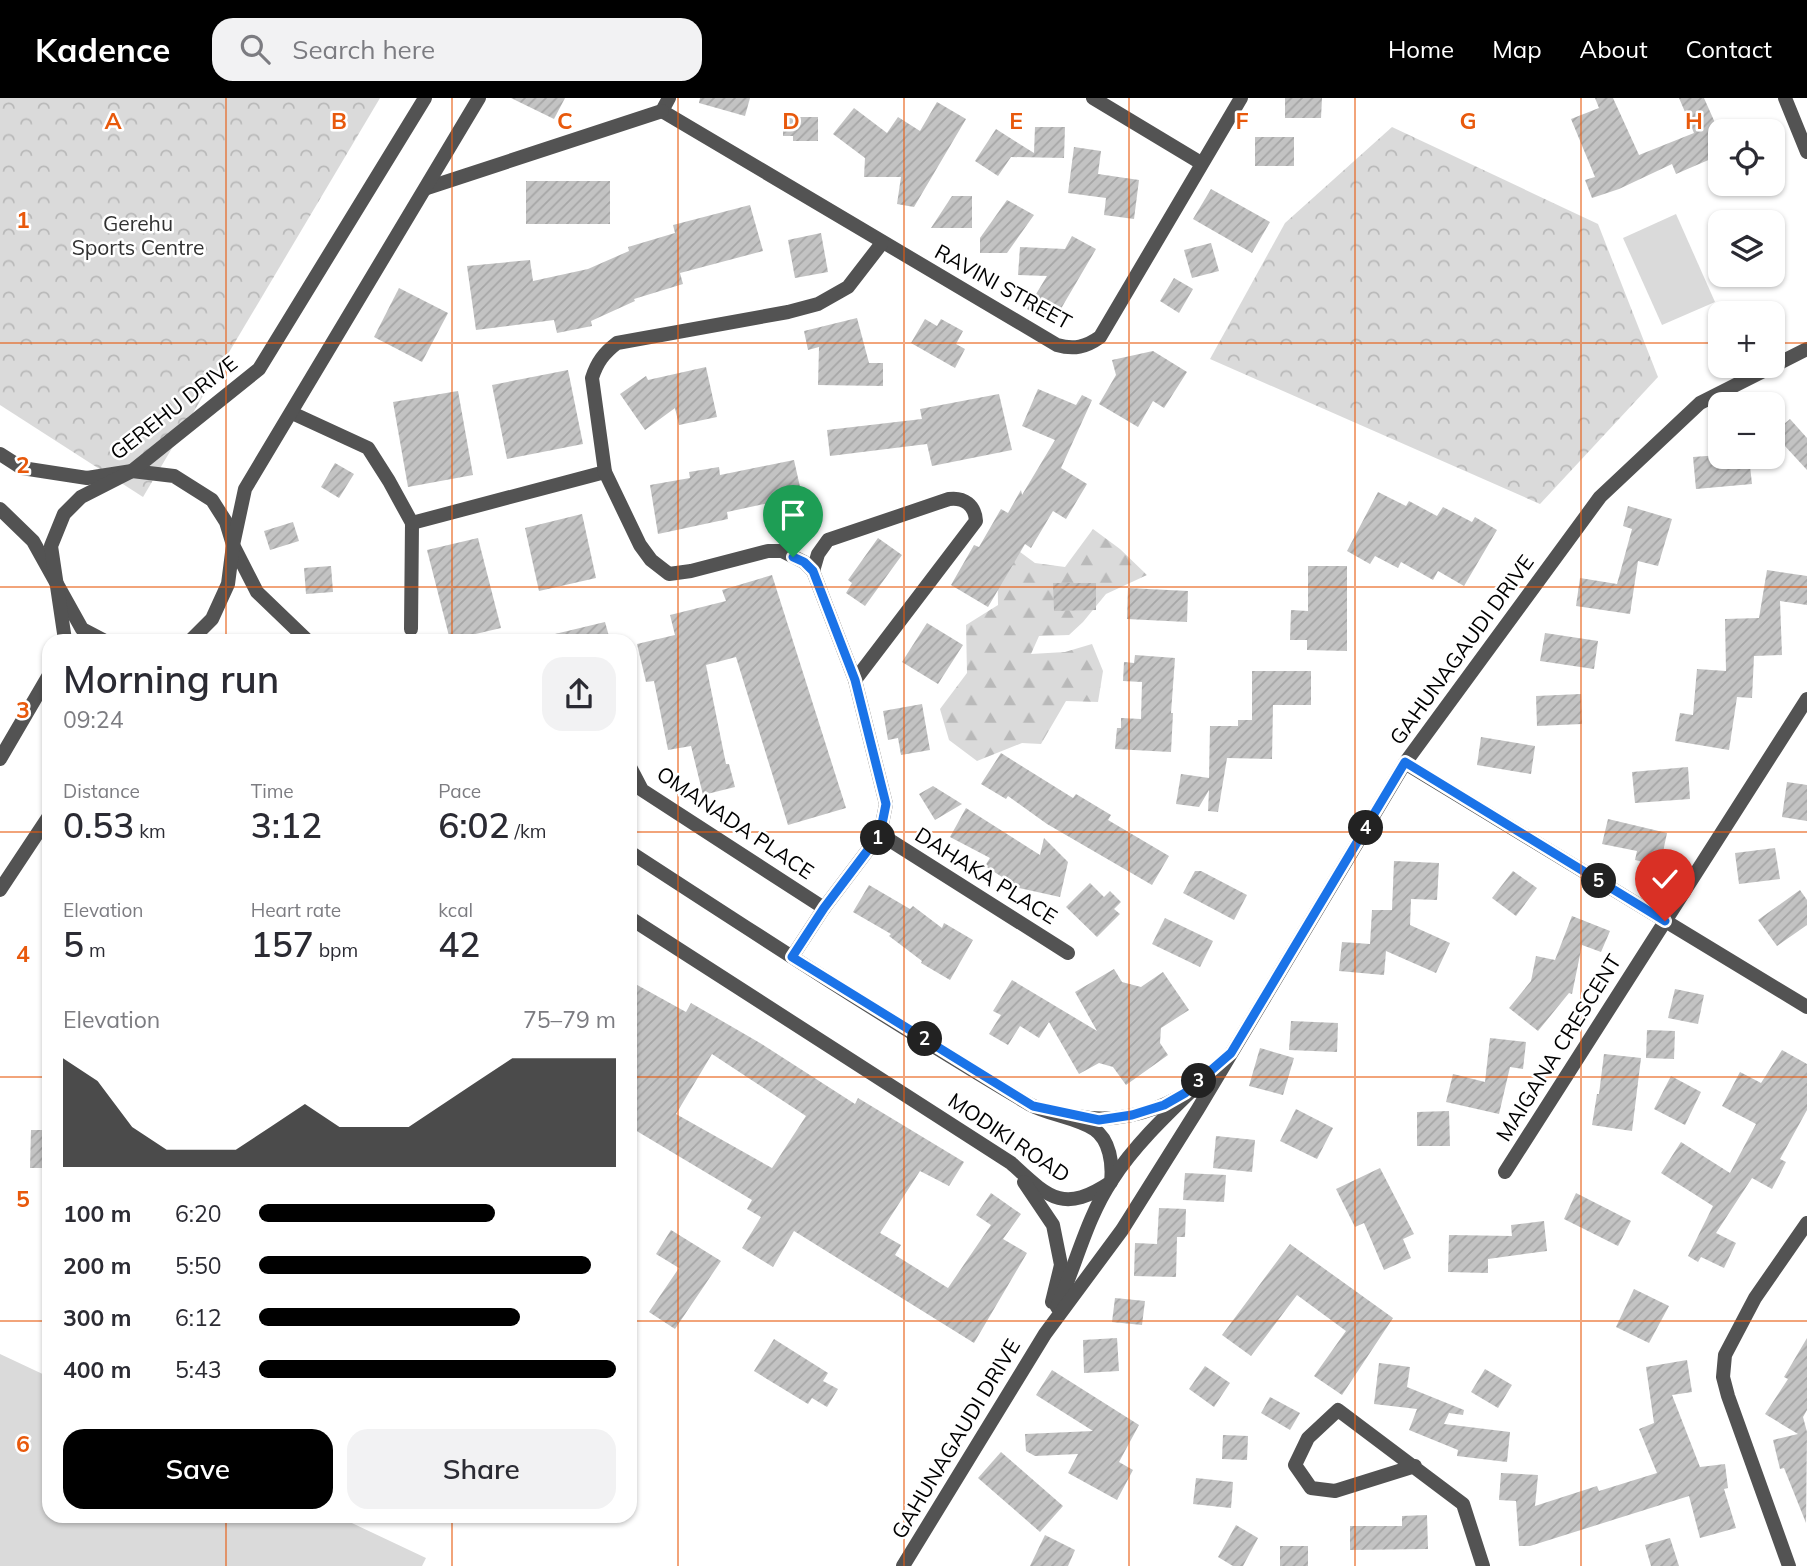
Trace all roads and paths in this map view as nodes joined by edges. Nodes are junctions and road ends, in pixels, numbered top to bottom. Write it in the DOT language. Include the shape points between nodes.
graph roads {
  1 [pos="425,98"];
  2 [pos="479,98"];
  3 [pos="1093,98"];
  4 [pos="1241,98"];
  5 [pos="1785,98"];
  6 [pos="665,104"];
  7 [pos="1807,152"];
  8 [pos="1201,163"];
  9 [pos="427,188"];
  10 [pos="883,243"];
  11 [pos="1807,349"];
  12 [pos="292,412"];
  13 [pos="0,454"];
  14 [pos="132,471"];
  15 [pos="605,472"];
  16 [pos="0,509"];
  17 [pos="412,523"];
  18 [pos="233,545"];
  19 [pos="813,571"];
  20 [pos="54,578"];
  21 [pos="411,629"];
  22 [pos="64,634"];
  23 [pos="92,634"];
  24 [pos="197,634"];
  25 [pos="301,634"];
  26 [pos="855,680"];
  27 [pos="42,687"];
  28 [pos="1807,699"];
  29 [pos="0,759"];
  30 [pos="1405,762"];
  31 [pos="637,781"];
  32 [pos="42,827"];
  33 [pos="880,834"];
  34 [pos="637,857"];
  35 [pos="0,890"];
  36 [pos="824,908"];
  37 [pos="1665,921"];
  38 [pos="637,923"];
  39 [pos="1068,953"];
  40 [pos="792,957"];
  41 [pos="1807,1007"];
  42 [pos="1231,1053"];
  43 [pos="1033,1106"];
  44 [pos="1011,1163"];
  45 [pos="1505,1172"];
  46 [pos="1111,1181"];
  47 [pos="1807,1223"];
  48 [pos="1045,1334"];
  49 [pos="1415,1466"];
  50 [pos="903,1566"];
  51 [pos="1483,1566"];
  52 [pos="1789,1566"];
  1 -- 14 [label="street, GEREHU DRIVE" via="259,369"];
  2 -- 9 [label="street"];
  3 -- 8 [label="street"];
  4 -- 8 [label="street, RAVINI STREET"];
  5 -- 7 [label="street"];
  6 -- 9 [label="street"];
  6 -- 10 [label="street, RAVINI STREET"];
  8 -- 10 [label="street, RAVINI STREET" via="1100,337 1079,348 1057,345"];
  9 -- 12 [label="street"];
  10 -- 15 [label="street" via="848,287 818,304 617,343 605,352 592,378"];
  11 -- 30 [label="street, GAHUNAGAUDI DRIVE" via="1700,403 1600,497"];
  12 -- 17 [label="street" via="368,448"];
  12 -- 18 [label="street" via="245,489"];
  13 -- 14 [label="street" via="22,468 87,478"];
  14 -- 18 [label="street" via="174,477 212,500"];
  14 -- 20 [label="street, GEREHU DRIVE" via="81,497 64,514 51,546"];
  15 -- 17 [label="street"];
  15 -- 19 [label="street" via="639,545 669,574 768,551 782,551"];
  16 -- 20 [label="street" via="33,541"];
  17 -- 21 [label="street"];
  18 -- 24 [label="street" via="228,584 212,619"];
  18 -- 25 [label="street" via="257,592"];
  19 -- 26 [label="street"];
  19 -- 26 [label="street" via="828,540 949,499 968,503 975,514 976,520"];
  20 -- 22 [label="street, GEREHU DRIVE"];
  20 -- 23 [label="street" via="82,629"];
  26 -- 33 [label="street" via="886,804"];
  27 -- 29 [label="street"];
  28 -- 37 [label="street, MAIGANA CRESCENT"];
  30 -- 37 [label="street"];
  30 -- 42 [label="street, GAHUNAGAUDI DRIVE"];
  31 -- 36 [label="street, OMANADA PLACE" via="642,790"];
  32 -- 35 [label="street"];
  33 -- 36 [label="street"];
  33 -- 39 [label="street, DAHAKA PLACE"];
  34 -- 40 [label="street, MODIKI ROAD"];
  36 -- 40 [label="street"];
  37 -- 41 [label="street"];
  37 -- 45 [label="street, MAIGANA CRESCENT"];
  38 -- 44 [label="street, MODIKI ROAD"];
  40 -- 43 [label="street, MODIKI ROAD"];
  42 -- 43 [label="street" via="1185,1093 1132,1115 1099,1120"];
  42 -- 46 [label="street, GAHUNAGAUDI DRIVE" via="1160,1123"];
  42 -- 48 [label="street, GAHUNAGAUDI DRIVE" via="1122,1230"];
  43 -- 46 [label="street, MODIKI ROAD" via="1095,1130 1113,1163"];
  44 -- 46 [label="street, MODIKI ROAD" via="1040,1189 1062,1201 1091,1195"];
  44 -- 48 [label="street" via="1053,1225 1061,1265"];
  46 -- 48 [label="street, GAHUNAGAUDI DRIVE" via="1088,1224"];
  47 -- 52 [label="street" via="1755,1298 1725,1355 1723,1377"];
  48 -- 50 [label="street, GAHUNAGAUDI DRIVE"];
  49 -- 49 [label="street" via="1335,1491 1311,1488 1295,1465 1308,1438 1338,1410"];
  49 -- 51 [label="street" via="1463,1504"];
}
